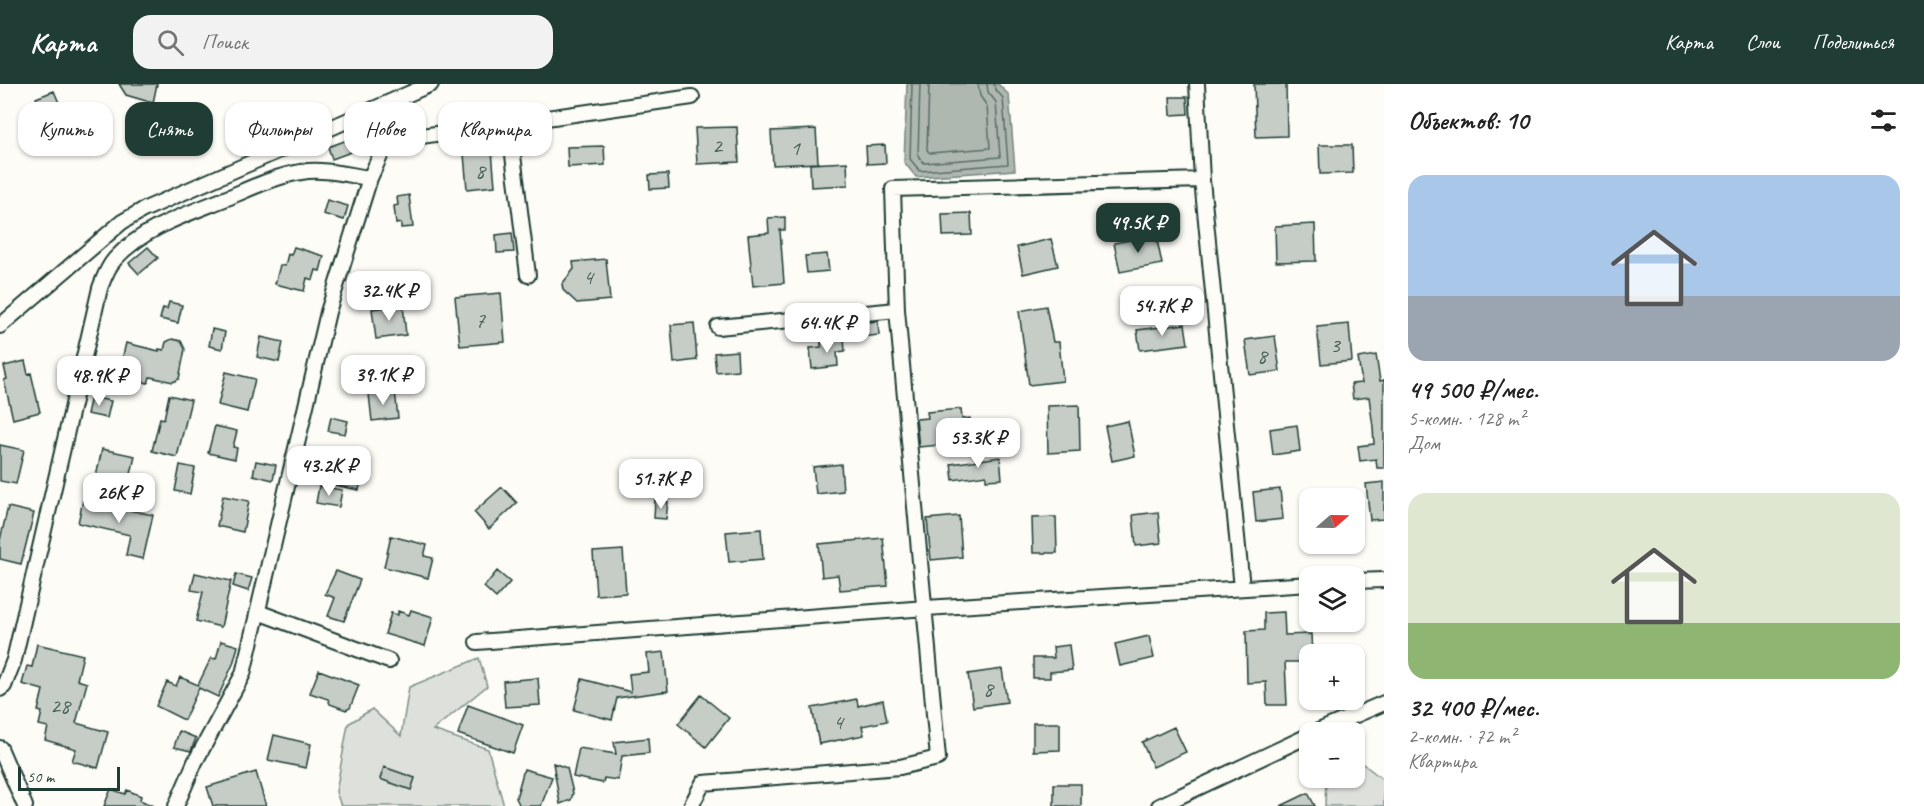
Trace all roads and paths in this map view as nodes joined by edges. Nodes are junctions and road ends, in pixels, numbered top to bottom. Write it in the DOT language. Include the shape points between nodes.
graph roads {
  1 [pos="431,84"];
  2 [pos="1197,84"];
  3 [pos="692,97"];
  4 [pos="391,102"];
  5 [pos="552,117"];
  6 [pos="344,122"];
  7 [pos="380,156"];
  8 [pos="513,156"];
  9 [pos="370,178"];
  10 [pos="1202,180"];
  11 [pos="528,275"];
  12 [pos="897,310"];
  13 [pos="0,326"];
  14 [pos="718,327"];
  15 [pos="1384,580"];
  16 [pos="1365,581"];
  17 [pos="1299,585"];
  18 [pos="1242,588"];
  19 [pos="926,608"];
  20 [pos="258,612"];
  21 [pos="477,642"];
  22 [pos="389,661"];
  23 [pos="0,689"];
  24 [pos="1384,703"];
  25 [pos="1340,722"];
  26 [pos="1299,740"];
  27 [pos="0,748"];
  28 [pos="25,806"];
  29 [pos="176,806"];
  30 [pos="691,806"];
  31 [pos="1159,806"];
  1 -- 4 [label="street"];
  2 -- 10 [label="street"];
  3 -- 5 [label="street"];
  6 -- 13 [label="street" via="142,210 122,222"];
  7 -- 9 [label="street"];
  8 -- 11 [label="street"];
  9 -- 20 [label="street" via="328,312"];
  9 -- 23 [label="street" via="319,171 262,183 164,224 114,260 100,288 14,660"];
  10 -- 12 [label="street" via="893,189"];
  10 -- 18 [label="street"];
  12 -- 14 [label="street"];
  12 -- 19 [label="street"];
  15 -- 16 [label="street"];
  17 -- 18 [label="street"];
  18 -- 19 [label="street"];
  19 -- 21 [label="street"];
  19 -- 30 [label="street" via="938,758 900,767 703,783"];
  20 -- 22 [label="street"];
  20 -- 29 [label="street" via="243,674"];
  24 -- 25 [label="street"];
  26 -- 31 [label="street"];
  27 -- 28 [label="street"];
}
